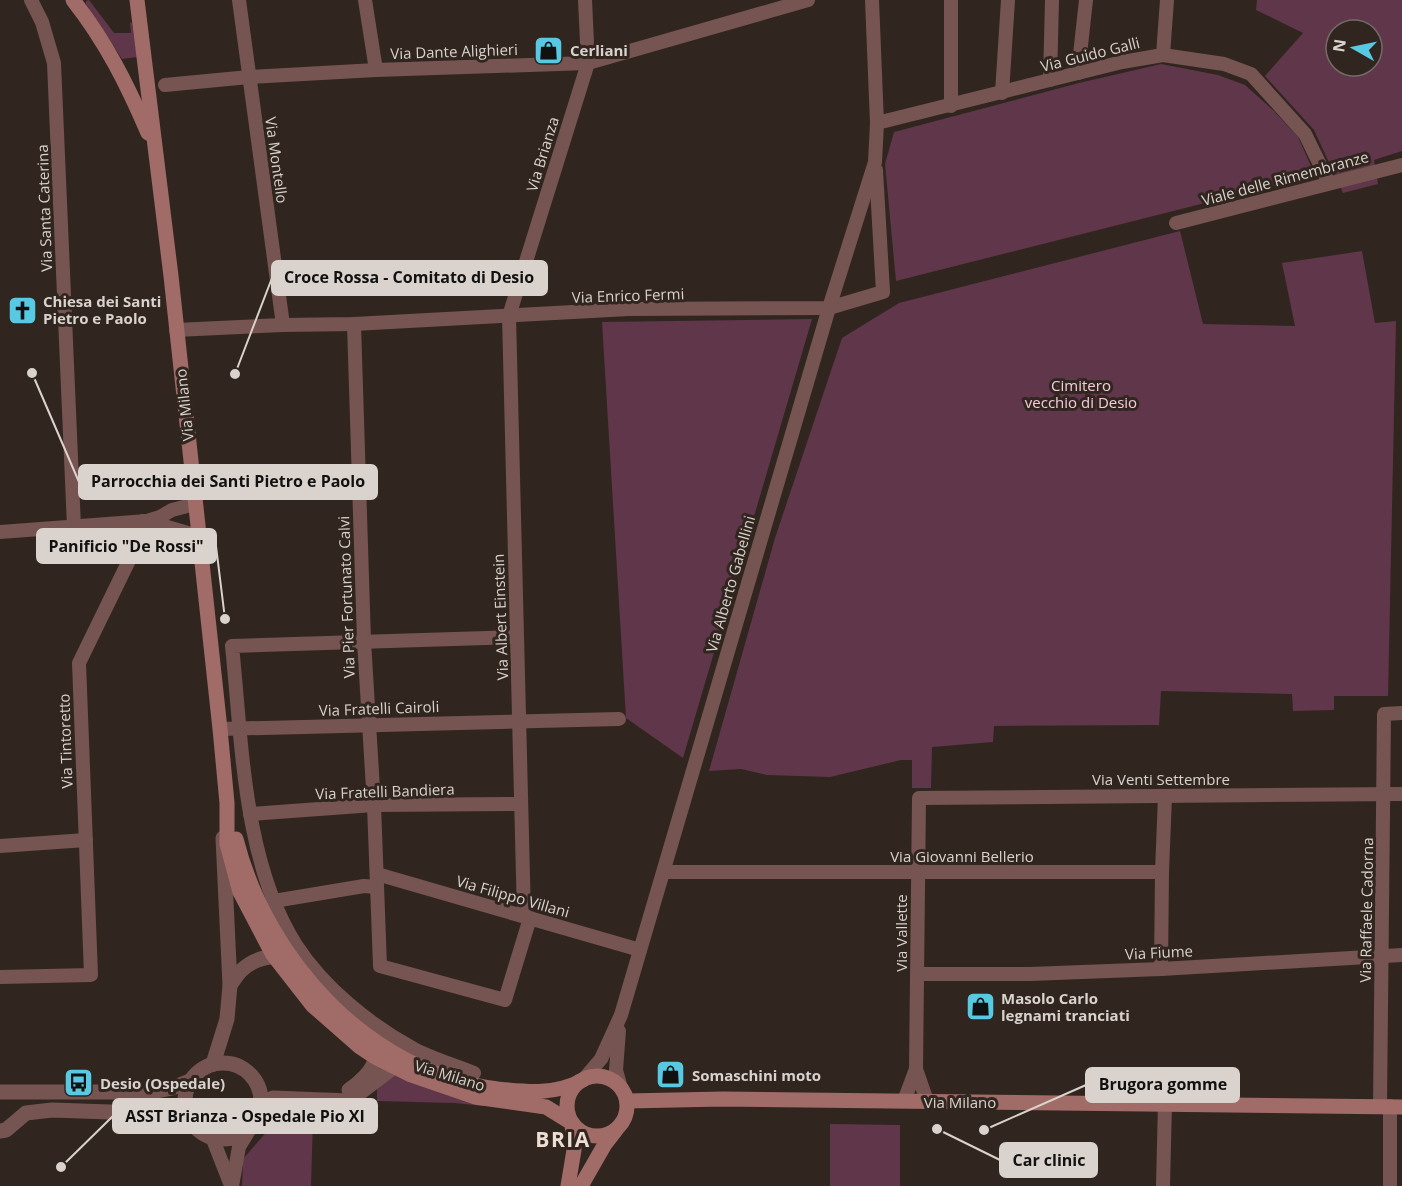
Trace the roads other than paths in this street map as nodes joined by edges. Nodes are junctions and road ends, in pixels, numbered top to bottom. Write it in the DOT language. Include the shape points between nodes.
graph roads {
  1 [pos="31,0"];
  2 [pos="73,0"];
  3 [pos="137,0"];
  4 [pos="239,0"];
  5 [pos="365,0"];
  6 [pos="585,0"];
  7 [pos="808,0"];
  8 [pos="872,0"];
  9 [pos="951,0"];
  10 [pos="1008,0"];
  11 [pos="1052,0"];
  12 [pos="1086,0"];
  13 [pos="1167,0"];
  14 [pos="1163,55"];
  15 [pos="588,63"];
  16 [pos="376,70"];
  17 [pos="1078,73"];
  18 [pos="249,77"];
  19 [pos="1050,81"];
  20 [pos="165,85"];
  21 [pos="1002,93"];
  22 [pos="951,106"];
  23 [pos="876,123"];
  24 [pos="156,150"];
  25 [pos="875,162"];
  26 [pos="1402,165"];
  27 [pos="1329,183"];
  28 [pos="1176,224"];
  29 [pos="829,308"];
  30 [pos="509,316"];
  31 [pos="354,324"];
  32 [pos="283,325"];
  33 [pos="176,330"];
  34 [pos="195,504"];
  35 [pos="145,521"];
  36 [pos="74,527"];
  37 [pos="0,532"];
  38 [pos="198,536"];
  39 [pos="517,637"];
  40 [pos="364,641"];
  41 [pos="1402,713"];
  42 [pos="620,719"];
  43 [pos="519,721"];
  44 [pos="369,725"];
  45 [pos="220,729"];
  46 [pos="241,729"];
  47 [pos="1402,794"];
  48 [pos="1165,795"];
  49 [pos="1384,795"];
  50 [pos="919,798"];
  51 [pos="227,803"];
  52 [pos="521,804"];
  53 [pos="374,805"];
  54 [pos="250,814"];
  55 [pos="86,840"];
  56 [pos="0,846"];
  57 [pos="664,872"];
  58 [pos="1162,872"];
  59 [pos="918,873"];
  60 [pos="377,880"];
  61 [pos="274,901"];
  62 [pos="527,917"];
  63 [pos="640,950"];
  64 [pos="273,955"];
  65 [pos="1402,955"];
  66 [pos="1381,956"];
  67 [pos="297,966"];
  68 [pos="1161,969"];
  69 [pos="917,974"];
  70 [pos="0,977"];
  71 [pos="230,985"];
  72 [pos="621,1015"];
  73 [pos="361,1031"];
  74 [pos="375,1057"];
  75 [pos="213,1064"];
  76 [pos="394,1067"];
  77 [pos="916,1069"];
  78 [pos="474,1072"];
  79 [pos="583,1080"];
  80 [pos="190,1082"];
  81 [pos="0,1092"];
  82 [pos="624,1095"];
  83 [pos="331,1100"];
  84 [pos="904,1101"];
  85 [pos="927,1101"];
  86 [pos="1165,1103"];
  87 [pos="261,1104"];
  88 [pos="1391,1106"];
  89 [pos="572,1123"];
  90 [pos="250,1126"];
  91 [pos="195,1127"];
  92 [pos="619,1127"];
  93 [pos="0,1131"];
  94 [pos="212,1137"];
  95 [pos="231,1186"];
  96 [pos="568,1186"];
  97 [pos="581,1186"];
  98 [pos="1163,1186"];
  99 [pos="1389,1186"];
  1 -- 36 [label="street, Via Santa Caterina" via="54,63"];
  2 -- 24 [label="main road, Via Milano" via="117,65"];
  3 -- 24 [label="main road, Via Milano"];
  4 -- 18 [label="street, Via Montello"];
  5 -- 16 [label="street"];
  6 -- 15 [label="street, Via Brianza"];
  7 -- 15 [label="street, Via Dante Alighieri"];
  8 -- 23 [label="street, Via Alberto Gabellini"];
  9 -- 22 [label="street"];
  10 -- 21 [label="street"];
  11 -- 19 [label="street"];
  12 -- 17 [label="street"];
  13 -- 14 [label="street"];
  14 -- 17 [label="street, Via Guido Galli"];
  14 -- 27 [label="street, Via Guido Galli" via="1224,64 1251,74 1305,134"];
  15 -- 16 [label="street, Via Dante Alighieri"];
  15 -- 30 [label="street, Via Brianza"];
  16 -- 18 [label="street, Via Dante Alighieri"];
  17 -- 19 [label="street, Via Guido Galli"];
  18 -- 20 [label="street, Via Dante Alighieri"];
  18 -- 32 [label="street, Via Montello"];
  19 -- 21 [label="street, Via Guido Galli"];
  21 -- 22 [label="street, Via Guido Galli"];
  22 -- 23 [label="street, Via Guido Galli"];
  23 -- 25 [label="street, Via Alberto Gabellini"];
  24 -- 33 [label="main road, Via Milano"];
  25 -- 29 [label="street, Via Alberto Gabellini"];
  25 -- 29 [label="street, Via Alberto Gabellini" via="883,292"];
  26 -- 27 [label="street, Viale delle Rimembranze"];
  27 -- 28 [label="street, Viale delle Rimembranze"];
  29 -- 30 [label="street, Via Enrico Fermi" via="628,309"];
  29 -- 57 [label="street, Via Alberto Gabellini"];
  30 -- 31 [label="street, Via Enrico Fermi"];
  30 -- 39 [label="street, Via Albert Einstein"];
  31 -- 32 [label="street, Via Enrico Fermi"];
  31 -- 40 [label="street, Via Pier Fortunato Calvi"];
  32 -- 33 [label="street, Via Enrico Fermi"];
  33 -- 34 [label="main road, Via Milano"];
  34 -- 35 [label="street"];
  34 -- 38 [label="main road, Via Milano"];
  35 -- 36 [label="street"];
  35 -- 38 [label="street"];
  35 -- 55 [label="street, Via Tintoretto" via="79,663"];
  36 -- 37 [label="street"];
  38 -- 45 [label="main road, Via Milano"];
  39 -- 40 [label="street"];
  39 -- 43 [label="street, Via Albert Einstein"];
  40 -- 44 [label="street, Via Pier Fortunato Calvi"];
  40 -- 46 [label="street" via="232,646"];
  41 -- 49 [label="street, Via Raffaele Cadorna" via="1384,714"];
  42 -- 43 [label="street, Via Fratelli Cairoli"];
  43 -- 44 [label="street, Via Fratelli Cairoli"];
  43 -- 52 [label="street, Via Albert Einstein"];
  44 -- 46 [label="street, Via Fratelli Cairoli"];
  44 -- 53 [label="street, Via Pier Fortunato Calvi"];
  45 -- 46 [label="street, Via Fratelli Cairoli"];
  45 -- 51 [label="main road, Via Milano"];
  46 -- 54 [label="street"];
  47 -- 49 [label="street, Via Venti Settembre"];
  48 -- 49 [label="street, Via Venti Settembre"];
  48 -- 50 [label="street, Via Venti Settembre"];
  48 -- 58 [label="street"];
  49 -- 66 [label="street, Via Raffaele Cadorna"];
  50 -- 59 [label="street, Via Vallette"];
  51 -- 64 [label="main road, Via Milano" via="227,844 240,892"];
  51 -- 67 [label="main road, Via Milano" via="255,895"];
  51 -- 71 [label="street, Via Milano" via="223,856"];
  52 -- 53 [label="street, Via Fratelli Bandiera"];
  52 -- 62 [label="street, Via Albert Einstein"];
  53 -- 54 [label="street, Via Fratelli Bandiera"];
  53 -- 60 [label="street, Via Pier Fortunato Calvi"];
  54 -- 61 [label="street" via="261,867"];
  55 -- 56 [label="street"];
  55 -- 70 [label="street, Via Tintoretto" via="91,975"];
  57 -- 59 [label="street, Via Giovanni Bellerio"];
  57 -- 63 [label="street, Via Alberto Gabellini"];
  58 -- 59 [label="street, Via Giovanni Bellerio"];
  58 -- 68 [label="street"];
  59 -- 69 [label="street, Via Vallette"];
  60 -- 61 [label="street, Via Filippo Villani" via="364,886"];
  60 -- 62 [label="street, Via Filippo Villani"];
  60 -- 62 [label="street, Via Albert Einstein" via="380,966 505,1000"];
  61 -- 78 [label="street" via="296,945 328,985 372,1022 415,1050"];
  62 -- 63 [label="street, Via Filippo Villani"];
  63 -- 72 [label="street, Via Alberto Gabellini"];
  64 -- 67 [label="street, Via Milano"];
  64 -- 71 [label="street" via="243,969"];
  64 -- 74 [label="main road, Via Milano" via="312,1005"];
  65 -- 66 [label="street, Via Fiume"];
  66 -- 68 [label="street, Via Fiume"];
  66 -- 88 [label="street, Via Raffaele Cadorna"];
  67 -- 73 [label="main road, Via Milano" via="318,992"];
  68 -- 69 [label="street, Via Fiume"];
  69 -- 77 [label="street, Via Vallette"];
  71 -- 75 [label="street, Via Milano" via="227,1019"];
  72 -- 79 [label="street, Via Alberto Gabellini" via="601,1059"];
  72 -- 82 [label="street, Via Alberto Gabellini" via="615,1062"];
  73 -- 74 [label="street, Via Milano"];
  73 -- 79 [label="main road, Via Milano" via="411,1064 480,1086 536,1092 562,1089"];
  74 -- 76 [label="main road, Via Milano"];
  74 -- 83 [label="street" via="357,1085"];
  75 -- 80 [label="street"];
  75 -- 87 [label="street" via="237,1065 247,1071 260,1092"];
  76 -- 83 [label="street" via="349,1101"];
  76 -- 89 [label="main road, Via Milano" via="475,1097 546,1107"];
  77 -- 84 [label="street, Via Vallette"];
  77 -- 85 [label="street, Via Vallette"];
  79 -- 82 [label="main road" via="593,1076 614,1081"];
  79 -- 89 [label="main road" via="567,1100"];
  80 -- 81 [label="street" via="152,1092"];
  80 -- 91 [label="street" via="185,1105"];
  82 -- 84 [label="main road, Via Milano"];
  82 -- 92 [label="main road" via="627,1113"];
  83 -- 87 [label="street" via="273,1098"];
  84 -- 85 [label="main road, Via Milano"];
  85 -- 86 [label="main road, Via Milano"];
  86 -- 88 [label="main road, Via Milano"];
  86 -- 98 [label="street"];
  87 -- 90 [label="street"];
  88 -- 99 [label="street, Via Raffaele Cadorna"];
  89 -- 92 [label="main road" via="582,1133 595,1137"];
  89 -- 96 [label="main road" via="574,1150"];
  90 -- 94 [label="street" via="233,1137"];
  90 -- 95 [label="street" via="239,1147"];
  91 -- 93 [label="street" via="168,1114 52,1110 26,1113"];
  91 -- 94 [label="street"];
  92 -- 97 [label="main road"];
  94 -- 95 [label="street"];
}
